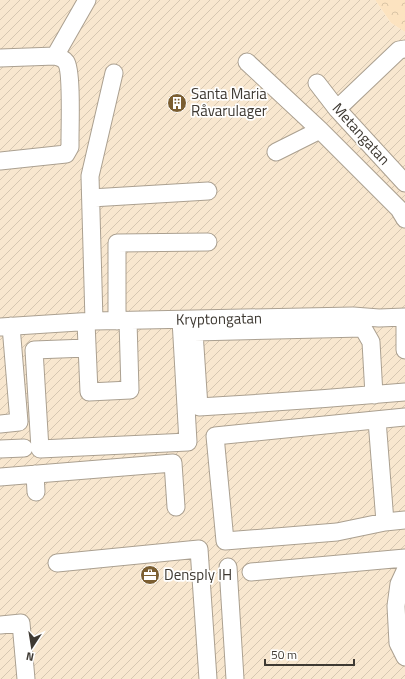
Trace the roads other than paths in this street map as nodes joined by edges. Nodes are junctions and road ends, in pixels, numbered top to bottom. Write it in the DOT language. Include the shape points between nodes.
graph roads {
  1 [pos="87,0"];
  2 [pos="405,49"];
  3 [pos="55,56"];
  4 [pos="0,58"];
  5 [pos="247,62"];
  6 [pos="114,73"];
  7 [pos="318,83"];
  8 [pos="338,109"];
  9 [pos="320,130"];
  10 [pos="276,152"];
  11 [pos="0,161"];
  12 [pos="405,183"];
  13 [pos="208,191"];
  14 [pos="91,198"];
  15 [pos="405,219"];
  16 [pos="208,242"];
  17 [pos="405,312"];
  18 [pos="405,317"];
  19 [pos="181,320"];
  20 [pos="122,321"];
  21 [pos="90,322"];
  22 [pos="6,327"];
  23 [pos="87,348"];
  24 [pos="405,350"];
  25 [pos="405,392"];
  26 [pos="374,395"];
  27 [pos="405,417"];
  28 [pos="377,420"];
  29 [pos="0,424"];
  30 [pos="24,448"];
  31 [pos="0,449"];
  32 [pos="31,474"];
  33 [pos="0,476"];
  34 [pos="36,492"];
  35 [pos="176,507"];
  36 [pos="405,520"];
  37 [pos="385,522"];
  38 [pos="405,558"];
  39 [pos="57,563"];
  40 [pos="228,568"];
  41 [pos="405,571"];
  42 [pos="251,572"];
  43 [pos="0,625"];
  44 [pos="405,658"];
  45 [pos="26,679"];
  46 [pos="208,679"];
  47 [pos="235,679"];
  1 -- 3 [label="street"];
  2 -- 8 [label="street" via="399,50"];
  3 -- 4 [label="street"];
  3 -- 11 [label="street" via="66,62 70,85 68,152 60,156"];
  5 -- 9 [label="street"];
  6 -- 14 [label="street" via="90,176"];
  7 -- 8 [label="street, Metangatan"];
  8 -- 12 [label="street, Metangatan"];
  9 -- 10 [label="street"];
  9 -- 15 [label="street" via="399,209"];
  13 -- 14 [label="street"];
  14 -- 21 [label="street"];
  16 -- 20 [label="street" via="117,244"];
  17 -- 18 [label="street"];
  18 -- 19 [label="street, Kryptongatan"];
  18 -- 24 [label="street"];
  19 -- 20 [label="street, Kryptongatan"];
  19 -- 23 [label="street" via="188,442 40,449 34,350"];
  20 -- 21 [label="street, Kryptongatan"];
  20 -- 23 [label="street" via="130,390 89,392"];
  21 -- 22 [label="street, Kryptongatan"];
  21 -- 23 [label="street"];
  22 -- 29 [label="street" via="19,422"];
  25 -- 26 [label="street"];
  26 -- 26 [label="street" via="199,407 194,332 363,328 371,342"];
  27 -- 28 [label="street"];
  28 -- 37 [label="street"];
  28 -- 37 [label="street" via="215,436 225,541 337,532"];
  30 -- 31 [label="street"];
  32 -- 33 [label="street"];
  32 -- 34 [label="street"];
  32 -- 35 [label="street" via="173,463"];
  36 -- 37 [label="street"];
  38 -- 42 [label="street"];
  39 -- 46 [label="street" via="199,549"];
  40 -- 47 [label="street"];
  41 -- 44 [label="street" via="399,584 396,606 398,643"];
  43 -- 45 [label="street" via="21,623"];
}
